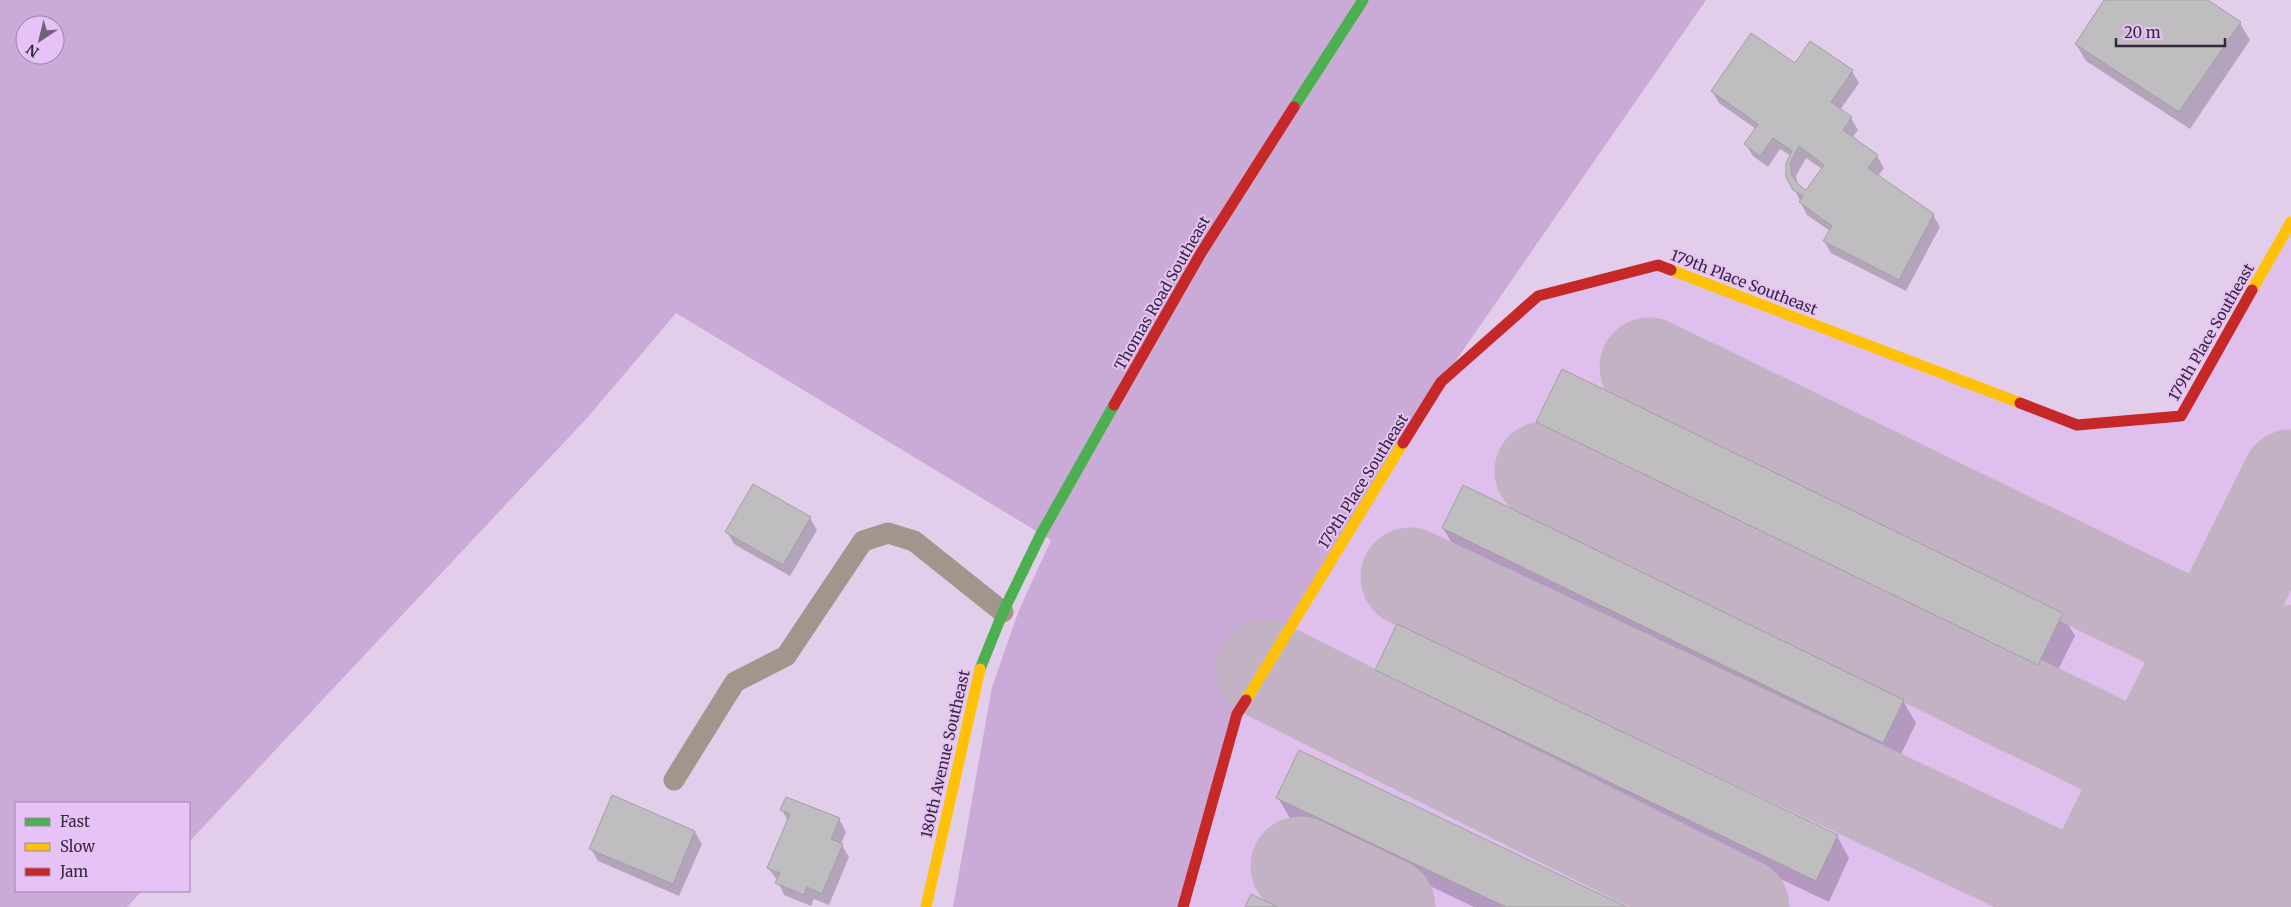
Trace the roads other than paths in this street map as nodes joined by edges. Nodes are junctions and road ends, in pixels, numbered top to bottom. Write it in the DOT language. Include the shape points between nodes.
graph roads {
  1 [pos="1363,0"];
  2 [pos="2291,222"];
  3 [pos="1003,612"];
  4 [pos="674,780"];
  5 [pos="926,907"];
  6 [pos="1183,907"];
  1 -- 3 [label="street, Thomas Road Southeast" via="1201,253 1041,534"];
  2 -- 6 [label="street, 179th Place Southeast" via="2181,416 2077,425 1658,265 1538,296 1441,382 1237,714"];
  3 -- 4 [label="lane" via="914,542 888,532 863,541 786,656 735,682"];
  3 -- 5 [label="street, 180th Avenue Southeast" via="979,671"];
}
